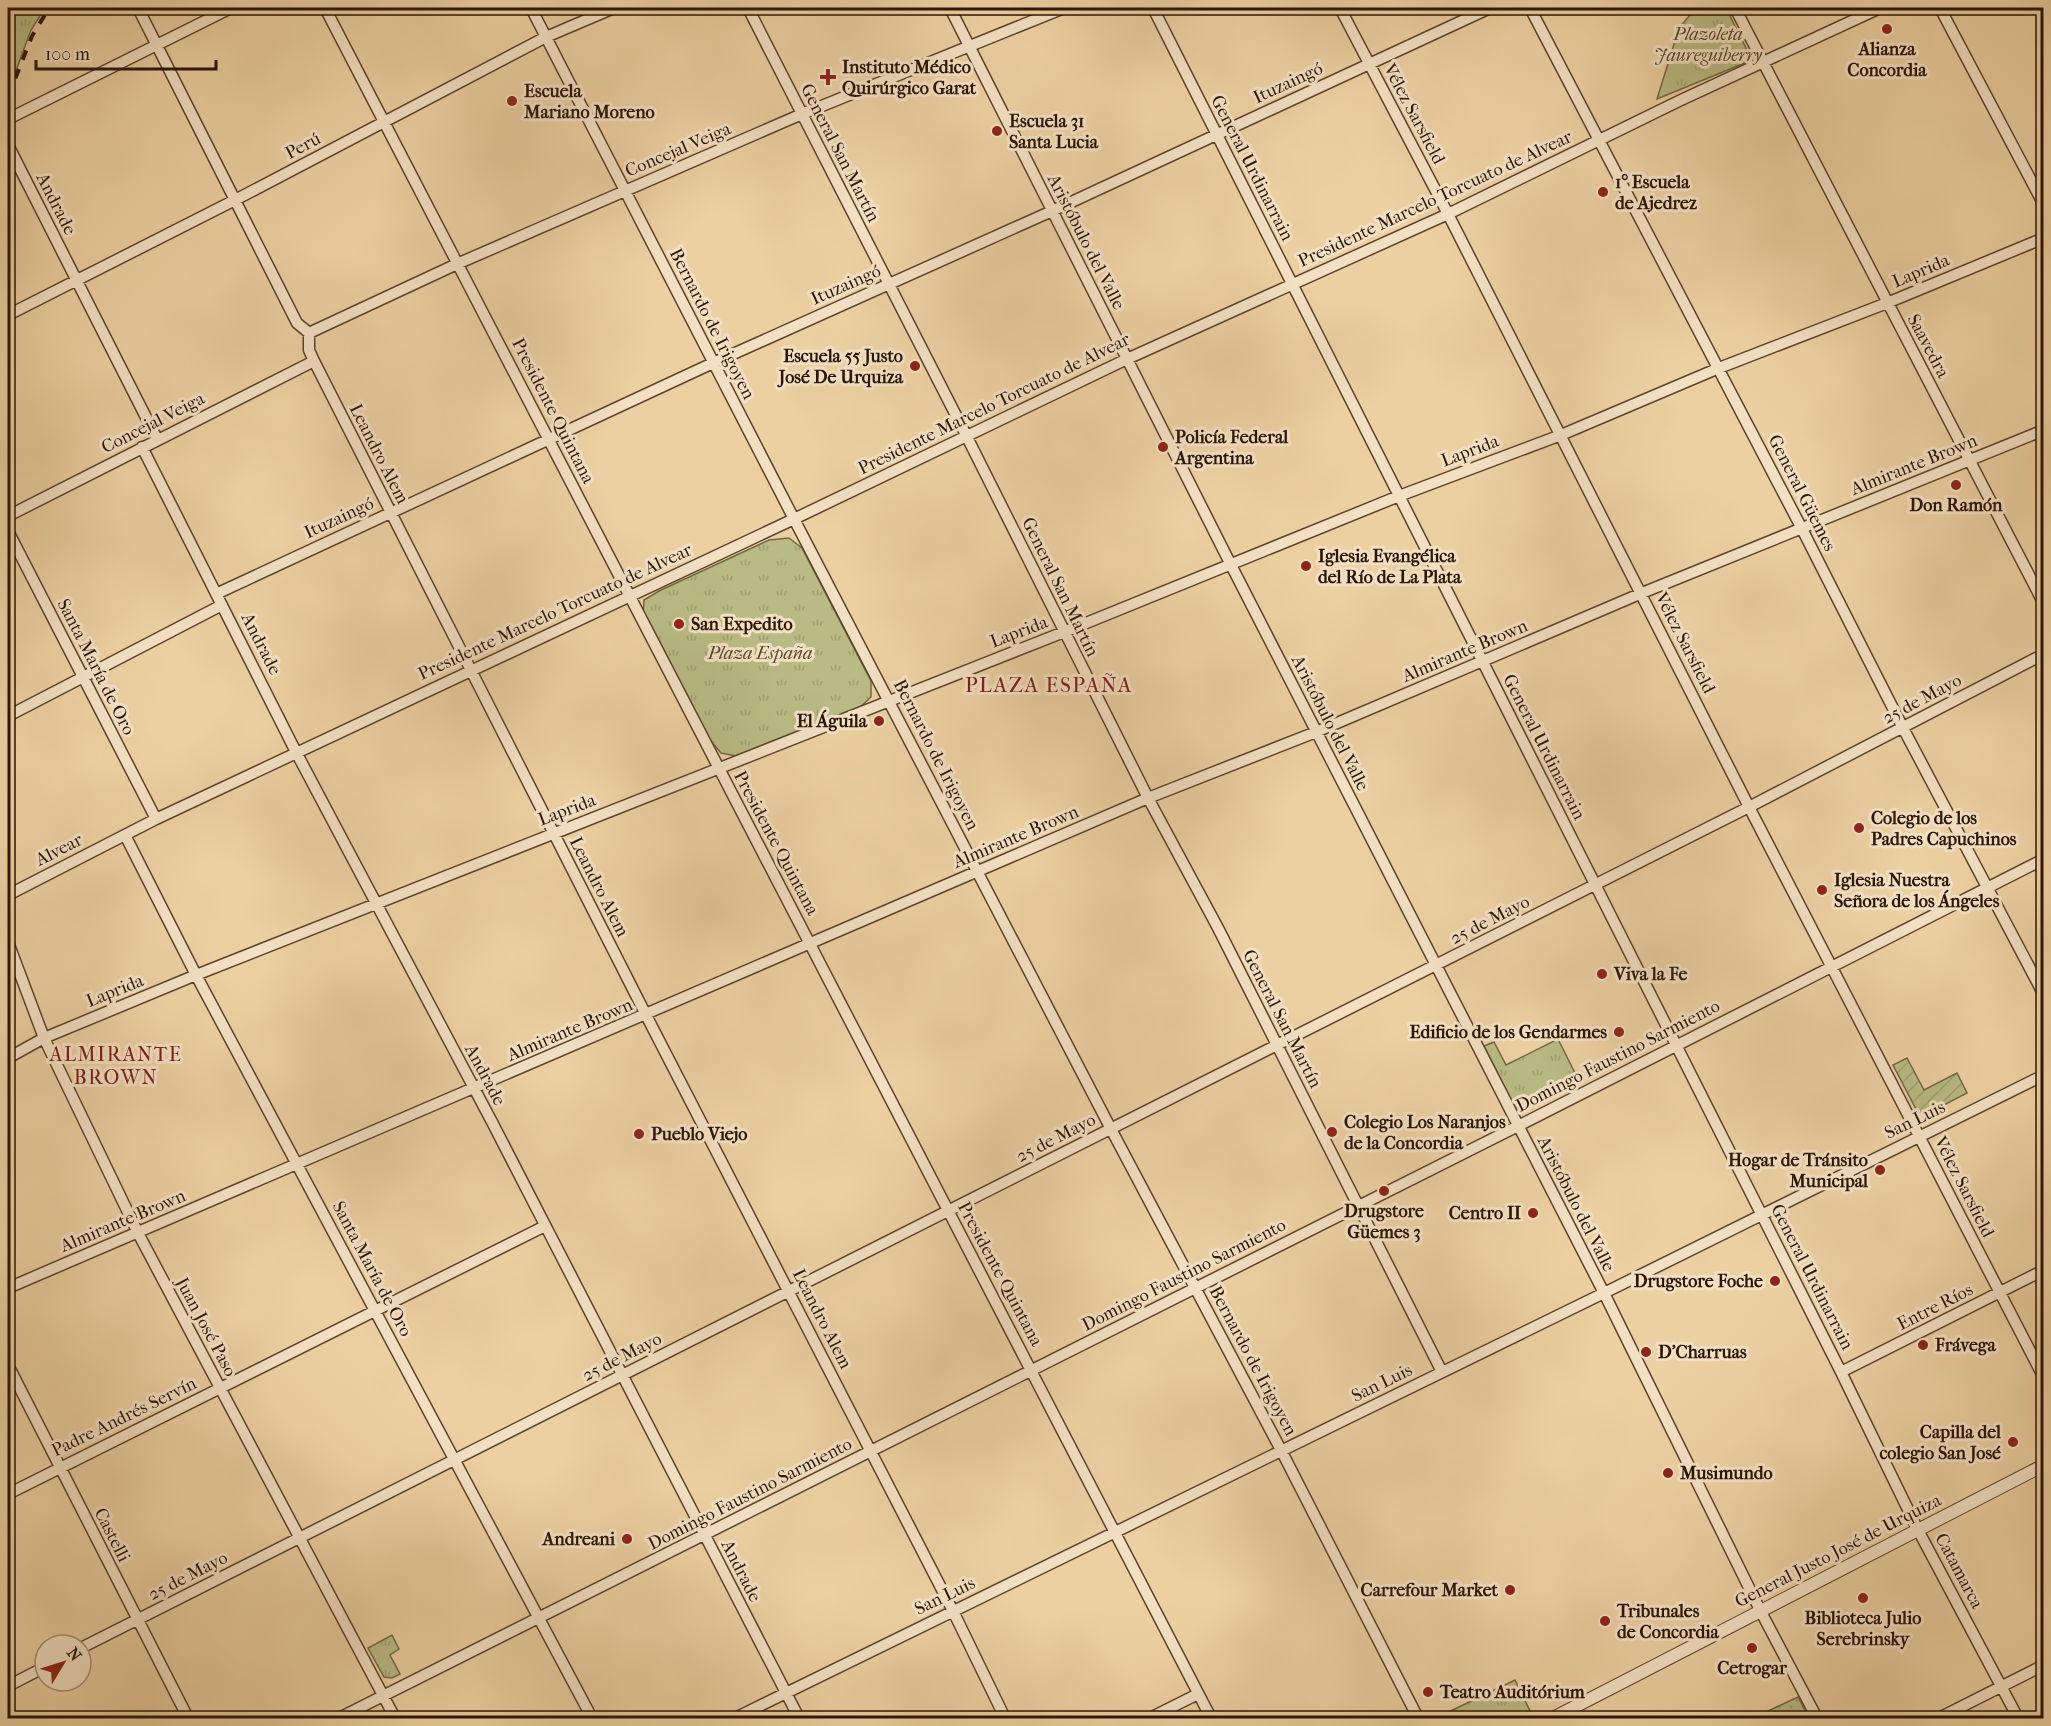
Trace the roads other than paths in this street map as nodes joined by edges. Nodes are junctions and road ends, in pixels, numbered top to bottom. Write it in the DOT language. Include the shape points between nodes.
graph roads {
  1 [pos="138,8"];
  2 [pos="231,8"];
  3 [pos="325,8"];
  4 [pos="531,8"];
  5 [pos="614,8"];
  6 [pos="748,8"];
  7 [pos="950,8"];
  8 [pos="1064,8"];
  9 [pos="1153,8"];
  10 [pos="1340,8"];
  11 [pos="1490,8"];
  12 [pos="1530,8"];
  13 [pos="1735,8"];
  14 [pos="1880,8"];
  15 [pos="1940,8"];
  16 [pos="546,37"];
  17 [pos="157,44"];
  18 [pos="970,47"];
  19 [pos="1763,62"];
  20 [pos="1369,63"];
  21 [pos="802,114"];
  22 [pos="8,119"];
  23 [pos="384,123"];
  24 [pos="1216,135"];
  25 [pos="1600,139"];
  26 [pos="8,145"];
  27 [pos="626,191"];
  28 [pos="235,200"];
  29 [pos="2043,205"];
  30 [pos="1052,211"];
  31 [pos="1448,213"];
  32 [pos="2043,238"];
  33 [pos="457,264"];
  34 [pos="77,280"];
  35 [pos="889,284"];
  36 [pos="1293,285"];
  37 [pos="1887,303"];
  38 [pos="8,315"];
  39 [pos="309,333"];
  40 [pos="1127,359"];
  41 [pos="314,361"];
  42 [pos="713,363"];
  43 [pos="1719,369"];
  44 [pos="2043,430"];
  45 [pos="966,435"];
  46 [pos="1561,435"];
  47 [pos="157,439"];
  48 [pos="548,439"];
  49 [pos="142,447"];
  50 [pos="1969,460"];
  51 [pos="1399,496"];
  52 [pos="390,512"];
  53 [pos="8,516"];
  54 [pos="794,519"];
  55 [pos="1802,529"];
  56 [pos="8,531"];
  57 [pos="1231,565"];
  58 [pos="1642,593"];
  59 [pos="216,594"];
  60 [pos="630,595"];
  61 [pos="2043,604"];
  62 [pos="222,605"];
  63 [pos="1064,632"];
  64 [pos="2043,654"];
  65 [pos="1483,662"];
  66 [pos="471,670"];
  67 [pos="83,677"];
  68 [pos="889,700"];
  69 [pos="8,716"];
  70 [pos="1903,728"];
  71 [pos="1316,732"];
  72 [pos="296,752"];
  73 [pos="719,768"];
  74 [pos="1148,798"];
  75 [pos="1749,807"];
  76 [pos="156,819"];
  77 [pos="553,833"];
  78 [pos="124,835"];
  79 [pos="2043,859"];
  80 [pos="978,872"];
  81 [pos="1595,885"];
  82 [pos="1987,886"];
  83 [pos="8,895"];
  84 [pos="377,903"];
  85 [pos="8,942"];
  86 [pos="810,944"];
  87 [pos="1435,966"];
  88 [pos="1831,966"];
  89 [pos="196,975"];
  90 [pos="2043,995"];
  91 [pos="646,1015"];
  92 [pos="44,1038"];
  93 [pos="1277,1045"];
  94 [pos="1676,1045"];
  95 [pos="8,1058"];
  96 [pos="2043,1075"];
  97 [pos="474,1089"];
  98 [pos="1518,1126"];
  99 [pos="1111,1129"];
  100 [pos="1920,1136"];
  101 [pos="297,1163"];
  102 [pos="1358,1205"];
  103 [pos="949,1211"];
  104 [pos="1761,1215"];
  105 [pos="545,1226"];
  106 [pos="138,1233"];
  107 [pos="2043,1270"];
  108 [pos="8,1288"];
  109 [pos="1196,1288"];
  110 [pos="789,1291"];
  111 [pos="1604,1293"];
  112 [pos="2000,1293"];
  113 [pos="376,1311"];
  114 [pos="8,1365"];
  115 [pos="1032,1370"];
  116 [pos="1443,1372"];
  117 [pos="1841,1372"];
  118 [pos="622,1376"];
  119 [pos="2043,1378"];
  120 [pos="220,1388"];
  121 [pos="1281,1450"];
  122 [pos="871,1451"];
  123 [pos="455,1460"];
  124 [pos="2043,1465"];
  125 [pos="59,1467"];
  126 [pos="8,1494"];
  127 [pos="1918,1530"];
  128 [pos="1115,1532"];
  129 [pos="705,1535"];
  130 [pos="300,1538"];
  131 [pos="953,1611"];
  132 [pos="1761,1612"];
  133 [pos="540,1618"];
  134 [pos="137,1620"];
  135 [pos="93,1642"];
  136 [pos="2043,1665"];
  137 [pos="33,1673"];
  138 [pos="8,1686"];
  139 [pos="2002,1687"];
  140 [pos="786,1694"];
  141 [pos="1198,1694"];
  142 [pos="384,1696"];
  143 [pos="188,1719"];
  144 [pos="339,1719"];
  145 [pos="395,1719"];
  146 [pos="592,1719"];
  147 [pos="735,1719"];
  148 [pos="799,1719"];
  149 [pos="1005,1719"];
  150 [pos="1150,1719"];
  151 [pos="1211,1719"];
  152 [pos="1418,1719"];
  153 [pos="1553,1719"];
  154 [pos="1817,1719"];
  155 [pos="1939,1719"];
  156 [pos="2018,1719"];
  1 -- 17 [label="street, Leandro Alem"];
  2 -- 17 [label="street"];
  3 -- 23 [label="street, Presidente Quintana"];
  4 -- 16 [label="street, Bernardo de Irigoyen"];
  5 -- 16 [label="street, Perú"];
  6 -- 21 [label="street, General San Martín"];
  7 -- 18 [label="street, Aristóbulo del Valle"];
  8 -- 18 [label="street, Concejal Veiga"];
  9 -- 24 [label="street, General Urdinarrain"];
  10 -- 20 [label="street, Vélez Sarsfield"];
  11 -- 20 [label="street, Ituzaingó"];
  12 -- 25 [label="street, General Güemes"];
  13 -- 19 [label="street, Saavedra"];
  14 -- 19 [label="street, Presidente Marcelo Torcuato de Alvear"];
  15 -- 29 [label="street"];
  16 -- 23 [label="street, Perú"];
  16 -- 27 [label="street, Bernardo de Irigoyen"];
  17 -- 22 [label="street"];
  17 -- 28 [label="street, Leandro Alem"];
  18 -- 21 [label="street, Concejal Veiga"];
  18 -- 30 [label="street, Aristóbulo del Valle"];
  19 -- 25 [label="street, Presidente Marcelo Torcuato de Alvear"];
  19 -- 37 [label="street, Saavedra"];
  20 -- 24 [label="street, Ituzaingó"];
  20 -- 31 [label="street, Vélez Sarsfield"];
  21 -- 27 [label="street, Concejal Veiga"];
  21 -- 35 [label="street, General San Martín"];
  23 -- 28 [label="street, Perú"];
  23 -- 33 [label="street, Presidente Quintana"];
  24 -- 30 [label="street, Ituzaingó"];
  24 -- 36 [label="street, General Urdinarrain"];
  25 -- 31 [label="street, Presidente Marcelo Torcuato de Alvear"];
  25 -- 43 [label="street, General Güemes"];
  26 -- 34 [label="street, Andrade"];
  27 -- 33 [label="street, Concejal Veiga"];
  27 -- 42 [label="street, Bernardo de Irigoyen"];
  28 -- 34 [label="street, Perú"];
  28 -- 39 [label="street, Leandro Alem" via="297,322"];
  30 -- 35 [label="street, Ituzaingó"];
  30 -- 40 [label="street, Aristóbulo del Valle"];
  31 -- 36 [label="street, Presidente Marcelo Torcuato de Alvear"];
  31 -- 46 [label="street, Vélez Sarsfield"];
  32 -- 37 [label="street, Laprida"];
  33 -- 39 [label="street, Concejal Veiga"];
  33 -- 48 [label="street, Presidente Quintana"];
  34 -- 38 [label="street, Perú"];
  34 -- 47 [label="street, Andrade"];
  35 -- 42 [label="street, Ituzaingó"];
  35 -- 45 [label="street, General San Martín"];
  36 -- 40 [label="street, Presidente Marcelo Torcuato de Alvear"];
  36 -- 51 [label="street, General Urdinarrain"];
  37 -- 43 [label="street, Laprida"];
  37 -- 50 [label="street, Saavedra"];
  39 -- 41 [label="street, Leandro Alem"];
  40 -- 45 [label="street, Presidente Marcelo Torcuato de Alvear"];
  40 -- 57 [label="street, Aristóbulo del Valle"];
  41 -- 47 [label="street, Concejal Veiga"];
  41 -- 52 [label="street, Leandro Alem"];
  42 -- 48 [label="street, Ituzaingó"];
  42 -- 54 [label="street, Bernardo de Irigoyen"];
  43 -- 46 [label="street, Laprida"];
  43 -- 55 [label="street, General Güemes"];
  44 -- 50 [label="street, Almirante Brown"];
  45 -- 54 [label="street, Presidente Marcelo Torcuato de Alvear"];
  45 -- 63 [label="street, General San Martín"];
  46 -- 51 [label="street, Laprida"];
  46 -- 58 [label="street, Vélez Sarsfield"];
  47 -- 49 [label="street, Concejal Veiga"];
  48 -- 52 [label="street, Ituzaingó"];
  48 -- 60 [label="street, Presidente Quintana"];
  49 -- 53 [label="street, Concejal Veiga"];
  49 -- 59 [label="street, Andrade"];
  50 -- 55 [label="street, Almirante Brown"];
  50 -- 61 [label="street, Saavedra"];
  51 -- 57 [label="street, Laprida"];
  51 -- 65 [label="street, General Urdinarrain"];
  52 -- 59 [label="street, Ituzaingó"];
  52 -- 66 [label="street, Leandro Alem"];
  54 -- 60 [label="street, Presidente Marcelo Torcuato de Alvear"];
  54 -- 68 [label="street, Bernardo de Irigoyen"];
  55 -- 58 [label="street, Almirante Brown"];
  55 -- 70 [label="street, General Güemes"];
  56 -- 67 [label="street, Santa María de Oro"];
  57 -- 63 [label="street, Laprida"];
  57 -- 71 [label="street, Aristóbulo del Valle"];
  58 -- 65 [label="street, Almirante Brown"];
  58 -- 75 [label="street, Vélez Sarsfield"];
  59 -- 62 [label="street, Andrade"];
  60 -- 66 [label="street, Presidente Marcelo Torcuato de Alvear"];
  60 -- 73 [label="street, Presidente Quintana"];
  62 -- 67 [label="street"];
  62 -- 72 [label="street, Andrade"];
  63 -- 68 [label="street, Laprida"];
  63 -- 74 [label="street, General San Martín"];
  64 -- 70 [label="street, 25 de Mayo"];
  65 -- 71 [label="street, Almirante Brown"];
  65 -- 81 [label="street, General Urdinarrain"];
  66 -- 72 [label="street, Presidente Marcelo Torcuato de Alvear"];
  66 -- 77 [label="street, Leandro Alem"];
  67 -- 69 [label="street"];
  67 -- 76 [label="street, Santa María de Oro"];
  68 -- 73 [label="street, Laprida"];
  68 -- 80 [label="street, Bernardo de Irigoyen"];
  70 -- 75 [label="street, 25 de Mayo"];
  70 -- 82 [label="street, General Güemes"];
  71 -- 74 [label="street, Almirante Brown"];
  71 -- 87 [label="street, Aristóbulo del Valle"];
  72 -- 76 [label="street, Presidente Marcelo Torcuato de Alvear"];
  72 -- 84 [label="street, Andrade"];
  73 -- 77 [label="street, Laprida"];
  73 -- 86 [label="street, Presidente Quintana"];
  74 -- 80 [label="street, Almirante Brown"];
  74 -- 93 [label="street, General San Martín"];
  75 -- 81 [label="street, 25 de Mayo"];
  75 -- 88 [label="street, Vélez Sarsfield"];
  76 -- 78 [label="street, Presidente Marcelo Torcuato de Alvear"];
  77 -- 84 [label="street, Laprida"];
  77 -- 91 [label="street, Leandro Alem"];
  78 -- 83 [label="street, Alvear"];
  78 -- 89 [label="street, Santa María de Oro"];
  79 -- 82 [label="street, Domingo Faustino Sarmiento"];
  80 -- 86 [label="street, Almirante Brown"];
  80 -- 99 [label="street, Bernardo de Irigoyen"];
  81 -- 87 [label="street, 25 de Mayo"];
  81 -- 94 [label="street, General Urdinarrain"];
  82 -- 88 [label="street, Domingo Faustino Sarmiento"];
  82 -- 90 [label="street, General Güemes"];
  84 -- 89 [label="street, Laprida"];
  84 -- 97 [label="street, Andrade"];
  85 -- 92 [label="street, Juan José Paso"];
  86 -- 91 [label="street, Almirante Brown"];
  86 -- 103 [label="street, Presidente Quintana"];
  87 -- 93 [label="street, 25 de Mayo"];
  87 -- 98 [label="street, Aristóbulo del Valle"];
  88 -- 94 [label="street, Domingo Faustino Sarmiento"];
  88 -- 100 [label="street, Vélez Sarsfield"];
  89 -- 92 [label="street, Laprida"];
  89 -- 101 [label="street, Santa María de Oro"];
  91 -- 97 [label="street, Almirante Brown"];
  91 -- 110 [label="street, Leandro Alem"];
  92 -- 95 [label="street, Laprida"];
  92 -- 106 [label="street, Juan José Paso"];
  93 -- 99 [label="street, 25 de Mayo"];
  93 -- 102 [label="street, General San Martín"];
  94 -- 98 [label="street, Domingo Faustino Sarmiento"];
  94 -- 104 [label="street, General Urdinarrain"];
  96 -- 100 [label="street, San Luis"];
  97 -- 101 [label="street, Almirante Brown"];
  97 -- 105 [label="street, Andrade"];
  98 -- 102 [label="street, Domingo Faustino Sarmiento"];
  98 -- 111 [label="street, Aristóbulo del Valle"];
  99 -- 103 [label="street, 25 de Mayo"];
  99 -- 109 [label="street, Bernardo de Irigoyen"];
  100 -- 104 [label="street, San Luis"];
  100 -- 112 [label="street, Vélez Sarsfield"];
  101 -- 106 [label="street, Almirante Brown"];
  101 -- 113 [label="street, Santa María de Oro"];
  102 -- 109 [label="street, Domingo Faustino Sarmiento"];
  102 -- 116 [label="street, General San Martín"];
  103 -- 110 [label="street, 25 de Mayo"];
  103 -- 115 [label="street, Presidente Quintana"];
  104 -- 111 [label="street, San Luis"];
  104 -- 117 [label="street, General Urdinarrain"];
  105 -- 113 [label="street, Padre Andrés Servín"];
  105 -- 118 [label="street, Andrade"];
  106 -- 108 [label="street, Almirante Brown"];
  106 -- 120 [label="street, Juan José Paso"];
  107 -- 112 [label="street, Entre Ríos"];
  109 -- 115 [label="street, Domingo Faustino Sarmiento"];
  109 -- 121 [label="street, Bernardo de Irigoyen"];
  110 -- 118 [label="street, 25 de Mayo"];
  110 -- 122 [label="street, Leandro Alem"];
  111 -- 116 [label="street, San Luis"];
  111 -- 132 [label="street, Aristóbulo del Valle"];
  112 -- 117 [label="street, Entre Ríos"];
  112 -- 119 [label="street, Vélez Sarsfield"];
  113 -- 120 [label="street, Padre Andrés Servín"];
  113 -- 123 [label="street, Santa María de Oro"];
  114 -- 125 [label="street, Castelli"];
  115 -- 122 [label="street, Domingo Faustino Sarmiento"];
  115 -- 128 [label="street, Presidente Quintana"];
  116 -- 121 [label="street, San Luis"];
  117 -- 127 [label="street, Catamarca"];
  118 -- 123 [label="street, 25 de Mayo"];
  118 -- 129 [label="street, Andrade"];
  120 -- 125 [label="street, Padre Andrés Servín"];
  120 -- 130 [label="street, Juan José Paso"];
  121 -- 128 [label="street, San Luis"];
  121 -- 152 [label="street, Bernardo de Irigoyen"];
  122 -- 129 [label="street, Domingo Faustino Sarmiento"];
  122 -- 131 [label="street, Leandro Alem"];
  123 -- 130 [label="street, 25 de Mayo"];
  123 -- 133 [label="street, Santa María de Oro"];
  124 -- 127 [label="street, General Justo José de Urquiza"];
  125 -- 126 [label="street, Padre Andrés Servín"];
  125 -- 134 [label="street, Castelli"];
  127 -- 132 [label="street, General Justo José de Urquiza"];
  127 -- 139 [label="street, Catamarca"];
  128 -- 131 [label="street, San Luis"];
  128 -- 141 [label="street, Presidente Quintana"];
  129 -- 133 [label="street, Domingo Faustino Sarmiento"];
  129 -- 140 [label="street, Andrade"];
  130 -- 134 [label="street, 25 de Mayo"];
  130 -- 142 [label="street, Juan José Paso"];
  131 -- 140 [label="street, San Luis"];
  131 -- 149 [label="street, Leandro Alem"];
  132 -- 153 [label="street, General Justo José de Urquiza"];
  132 -- 154 [label="street, Aristóbulo del Valle"];
  133 -- 142 [label="street, Domingo Faustino Sarmiento"];
  133 -- 146 [label="street, Santa María de Oro"];
  134 -- 135 [label="street, 25 de Mayo"];
  134 -- 143 [label="street, Castelli"];
  136 -- 139 [label="street"];
  137 -- 138 [label="street"];
  139 -- 155 [label="street"];
  139 -- 156 [label="street, Catamarca"];
  140 -- 147 [label="street, San Luis"];
  140 -- 148 [label="street, Andrade"];
  141 -- 150 [label="street"];
  141 -- 151 [label="street, Presidente Quintana"];
  142 -- 144 [label="street, Domingo Faustino Sarmiento"];
  142 -- 145 [label="street, Juan José Paso"];
}
